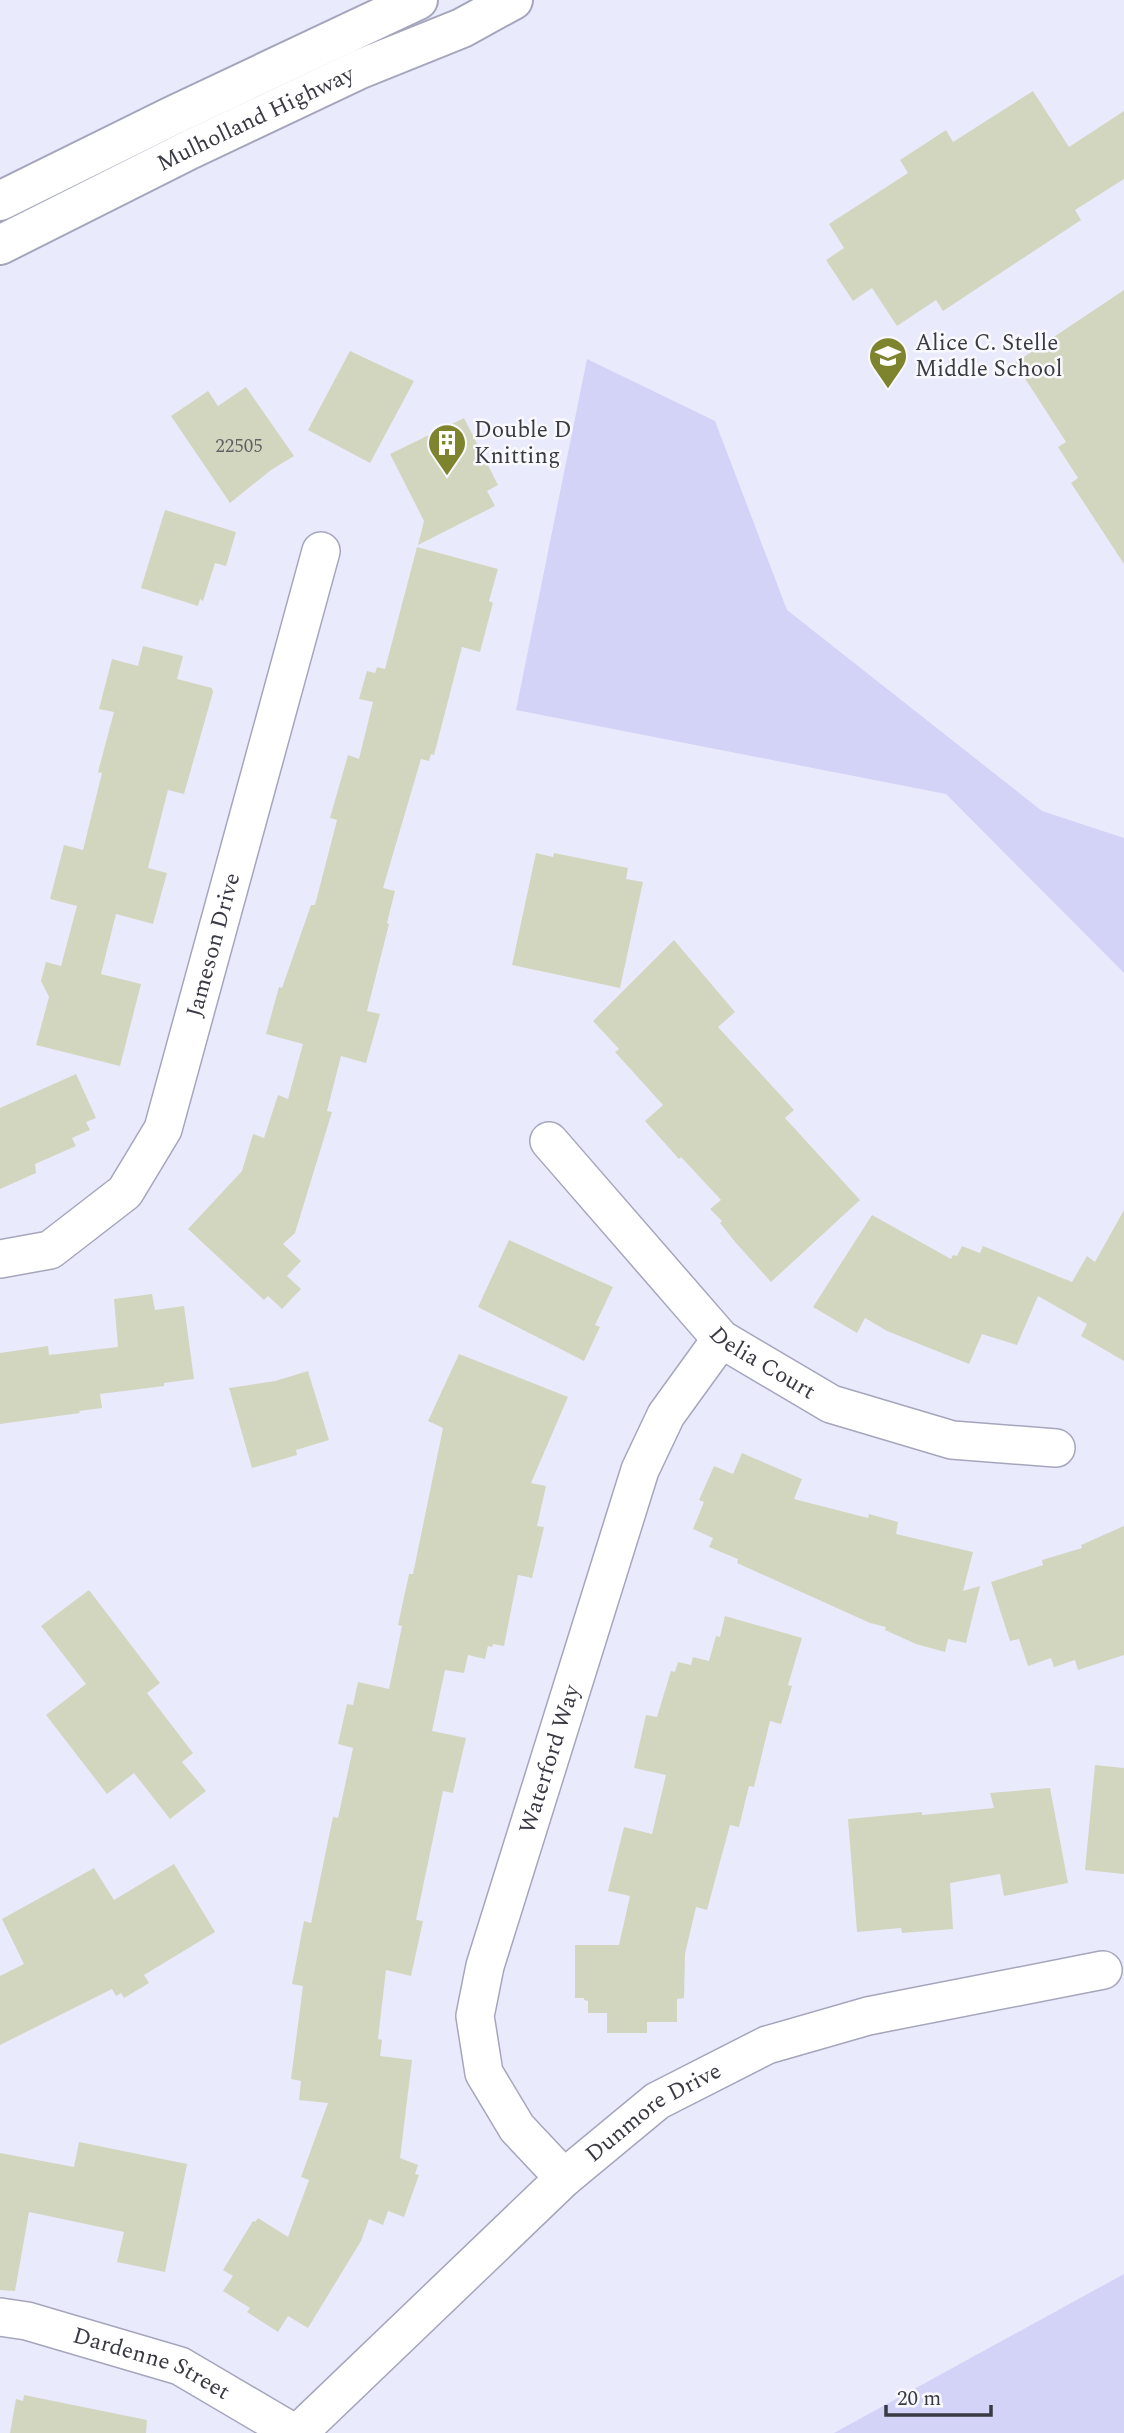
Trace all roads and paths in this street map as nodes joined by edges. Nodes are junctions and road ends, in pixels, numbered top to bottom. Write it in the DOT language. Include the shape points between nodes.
graph roads {
  1 [pos="418,0"];
  2 [pos="513,0"];
  3 [pos="0,201"];
  4 [pos="0,245"];
  5 [pos="321,551"];
  6 [pos="549,1141"];
  7 [pos="0,1259"];
  8 [pos="721,1339"];
  9 [pos="1056,1448"];
  10 [pos="1103,1970"];
  11 [pos="564,2178"];
  12 [pos="0,2317"];
  13 [pos="297,2433"];
  1 -- 3 [label="main road, Mulholland Highway"];
  2 -- 4 [label="main road, Mulholland Highway" via="462,28 360,69 191,149"];
  5 -- 7 [label="street, Jameson Drive" via="163,1129 125,1192 50,1250"];
  6 -- 8 [label="street, Delia Court"];
  8 -- 9 [label="street, Delia Court" via="831,1404 952,1440"];
  8 -- 11 [label="street, Waterford Way" via="666,1415 639,1470 485,1966 475,2016 484,2073 517,2128"];
  10 -- 11 [label="street, Dunmore Drive" via="868,2016 767,2045 657,2101"];
  11 -- 13 [label="street, Dunmore Drive"];
  12 -- 13 [label="street, Dardenne Street" via="180,2366"];
}
